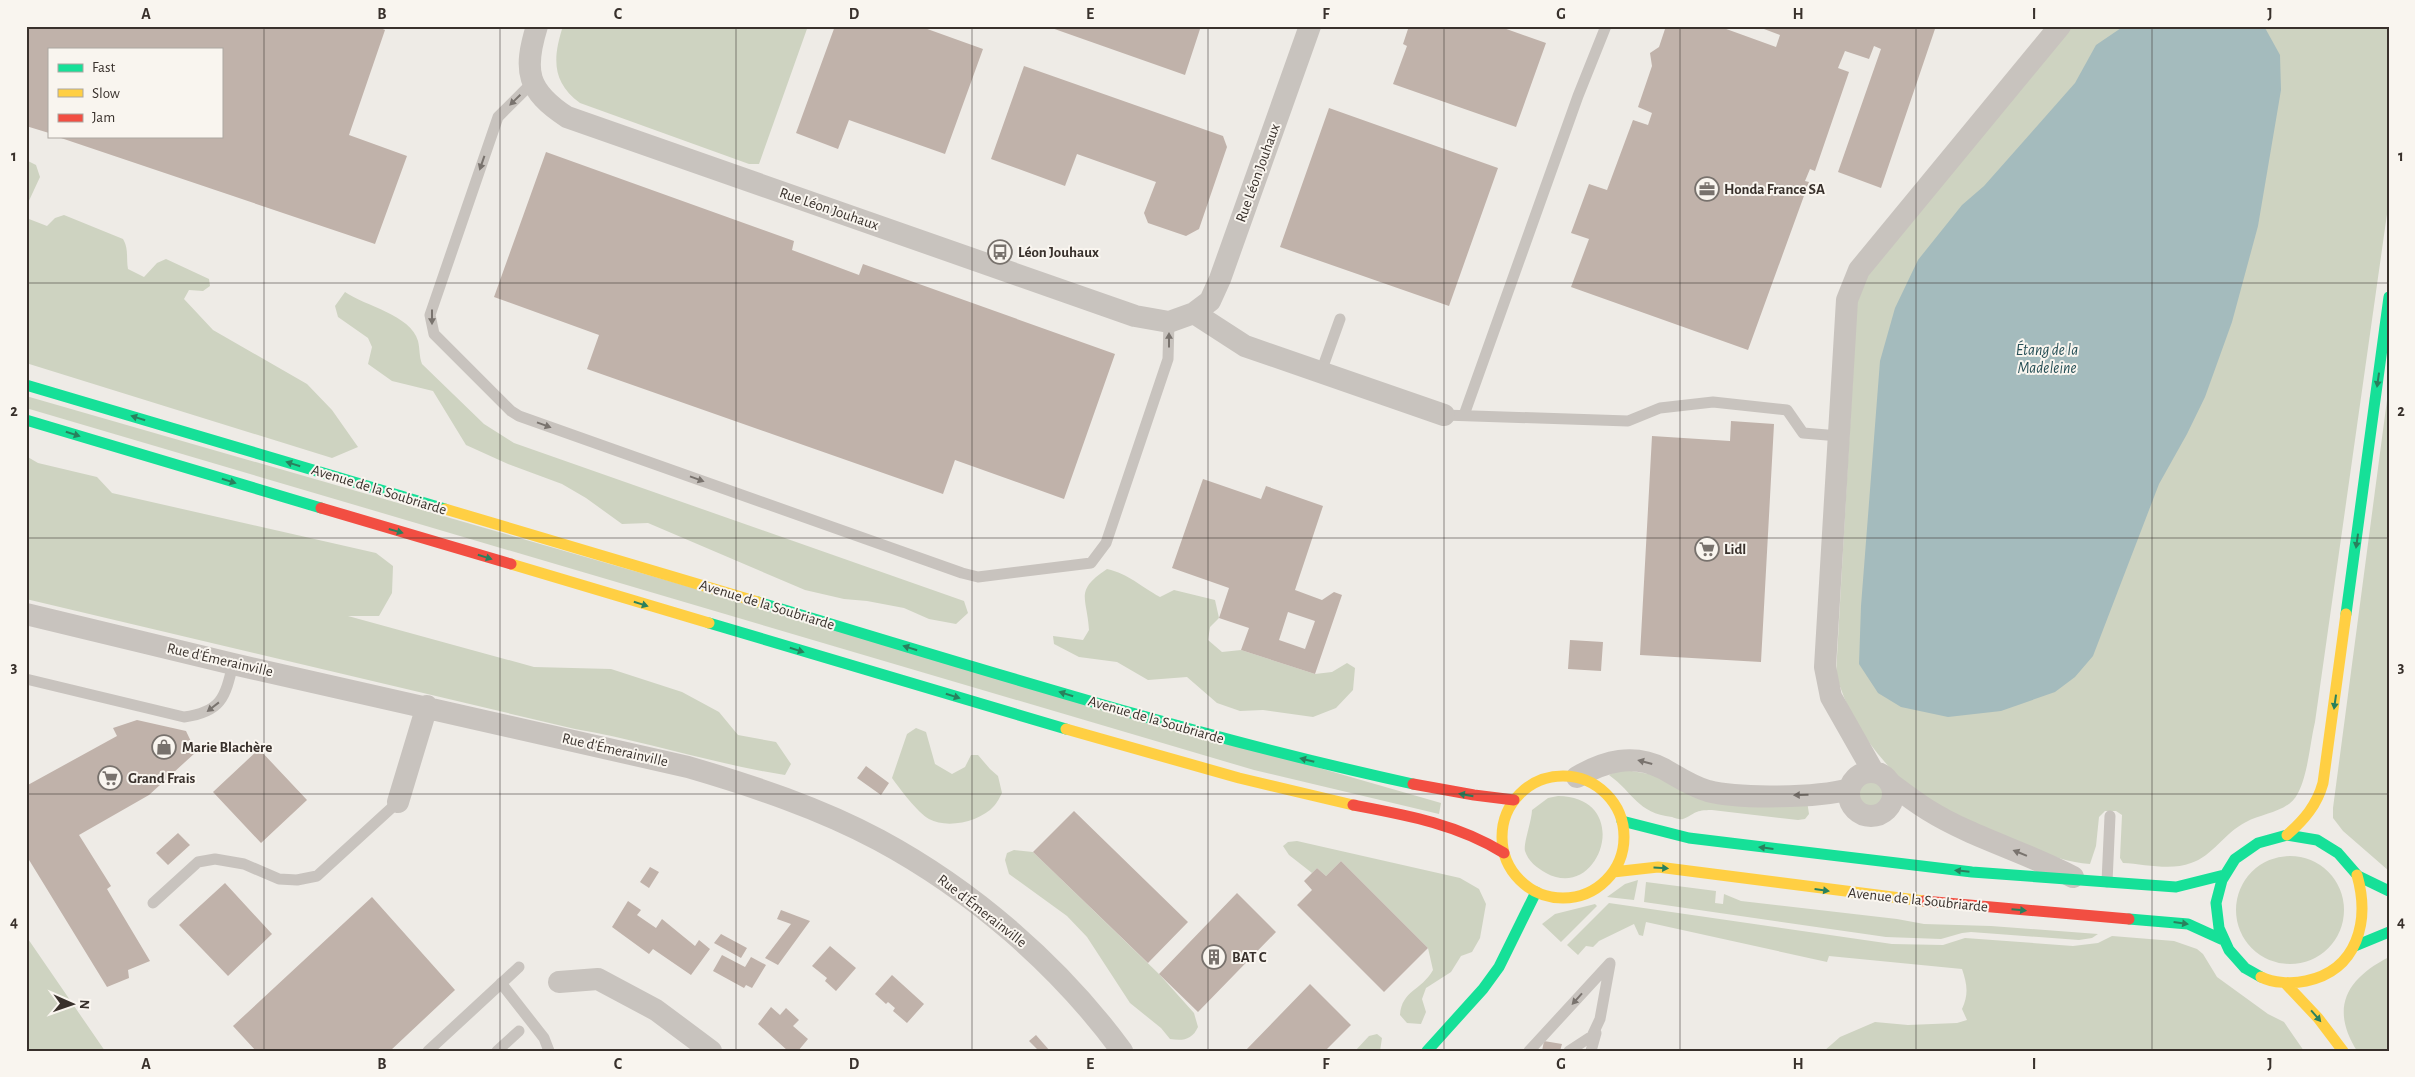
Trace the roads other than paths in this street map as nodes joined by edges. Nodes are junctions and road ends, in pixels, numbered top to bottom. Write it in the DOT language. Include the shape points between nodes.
graph roads {
  1 [pos="537,26"];
  2 [pos="1310,26"];
  3 [pos="1606,26"];
  4 [pos="2060,26"];
  5 [pos="532,83"];
  6 [pos="2389,297"];
  7 [pos="1194,313"];
  8 [pos="1340,319"];
  9 [pos="1169,322"];
  10 [pos="1322,372"];
  11 [pos="26,385"];
  12 [pos="1454,415"];
  13 [pos="26,420"];
  14 [pos="1839,436"];
  15 [pos="26,614"];
  16 [pos="232,664"];
  17 [pos="26,679"];
  18 [pos="427,706"];
  19 [pos="1577,777"];
  20 [pos="1882,777"];
  21 [pos="1849,789"];
  22 [pos="1514,800"];
  23 [pos="398,802"];
  24 [pos="2110,816"];
  25 [pos="1622,821"];
  26 [pos="2287,835"];
  27 [pos="1504,853"];
  28 [pos="1613,872"];
  29 [pos="2224,875"];
  30 [pos="2357,875"];
  31 [pos="2080,881"];
  32 [pos="2107,883"];
  33 [pos="2389,891"];
  34 [pos="1536,892"];
  35 [pos="153,902"];
  36 [pos="2389,932"];
  37 [pos="2221,939"];
  38 [pos="2355,946"];
  39 [pos="518,966"];
  40 [pos="559,982"];
  41 [pos="501,983"];
  42 [pos="2286,984"];
  43 [pos="1600,1019"];
  44 [pos="519,1031"];
  45 [pos="428,1051"];
  46 [pos="498,1051"];
  47 [pos="549,1051"];
  48 [pos="712,1051"];
  49 [pos="1122,1051"];
  50 [pos="1427,1051"];
  51 [pos="1529,1051"];
  52 [pos="1569,1051"];
  53 [pos="1592,1051"];
  54 [pos="2344,1051"];
  1 -- 5 [label="street" via="529,63"];
  2 -- 7 [label="street, Rue Léon Jouhaux" via="1220,280 1210,301"];
  3 -- 12 [label="lane"];
  4 -- 14 [label="street" via="1859,270 1847,300"];
  5 -- 9 [label="street, Rue Léon Jouhaux" via="555,109 582,123 1135,316"];
  5 -- 9 [label="lane, one-way" via="498,117 430,315 434,334 519,416 962,573 978,577 1091,563 1106,543 1168,359"];
  6 -- 26 [label="main road, one-way" via="2323,783 2316,804"];
  7 -- 9 [label="street, Rue Léon Jouhaux"];
  7 -- 10 [label="street" via="1246,346"];
  8 -- 10 [label="lane"];
  10 -- 12 [label="street"];
  22 -- 11 [label="main road, Avenue de la Soubriarde, one-way" via="1426,787 1228,740 1077,698"];
  12 -- 14 [label="lane" via="1628,421 1660,408 1713,402 1788,410 1803,433"];
  13 -- 27 [label="main road, one-way" via="1150,754 1326,800 1452,827 1475,835"];
  14 -- 20 [label="street" via="1825,667 1831,697"];
  15 -- 16 [label="street, Rue d'Émerainville"];
  16 -- 17 [label="lane, one-way" via="221,700 203,714 184,716"];
  16 -- 18 [label="street, Rue d'Émerainville"];
  18 -- 23 [label="street"];
  18 -- 49 [label="street, Rue d'Émerainville" via="734,780 824,814 878,839 956,889 1025,945 1076,994"];
  21 -- 19 [label="street, one-way" via="1813,794 1721,793 1695,786 1653,764 1636,760 1606,763"];
  19 -- 22 [label="main road" via="1542,779"];
  19 -- 25 [label="main road" via="1601,788 1618,809"];
  20 -- 21 [label="street" via="1861,774"];
  20 -- 21 [label="street" via="1894,797 1881,814 1860,814 1850,803"];
  31 -- 20 [label="street, one-way" via="2051,865 1956,826"];
  22 -- 27 [label="main road" via="1502,835"];
  23 -- 35 [label="lane" via="317,876 280,879 244,864 215,859 198,862"];
  24 -- 32 [label="lane"];
  25 -- 28 [label="main road" via="1621,857"];
  31 -- 25 [label="main road, one-way" via="1972,872 1689,838"];
  26 -- 29 [label="main road" via="2268,838 2250,846"];
  26 -- 30 [label="main road" via="2320,841 2341,855"];
  27 -- 34 [label="main road" via="1516,876"];
  28 -- 34 [label="main road" via="1602,885 1587,894 1561,898"];
  28 -- 37 [label="main road, Avenue de la Soubriarde, one-way" via="1658,867 1860,894 2172,922 2188,924"];
  29 -- 32 [label="main road" via="2176,887"];
  29 -- 37 [label="main road" via="2217,896 2216,918"];
  30 -- 33 [label="main road"];
  30 -- 38 [label="main road" via="2365,911"];
  31 -- 32 [label="main road"];
  34 -- 50 [label="main road" via="1499,967"];
  36 -- 38 [label="main road"];
  37 -- 42 [label="main road" via="2232,957 2247,971 2266,980"];
  38 -- 42 [label="main road" via="2343,962 2326,975 2307,982"];
  39 -- 41 [label="lane"];
  40 -- 48 [label="street" via="598,979 656,1010"];
  41 -- 45 [label="lane"];
  41 -- 47 [label="lane" via="544,1038"];
  42 -- 54 [label="main road, one-way"];
  43 -- 51 [label="lane, one-way" via="1610,963"];
  43 -- 52 [label="lane" via="1592,1036"];
  43 -- 53 [label="lane"];
  44 -- 46 [label="lane"];
}
